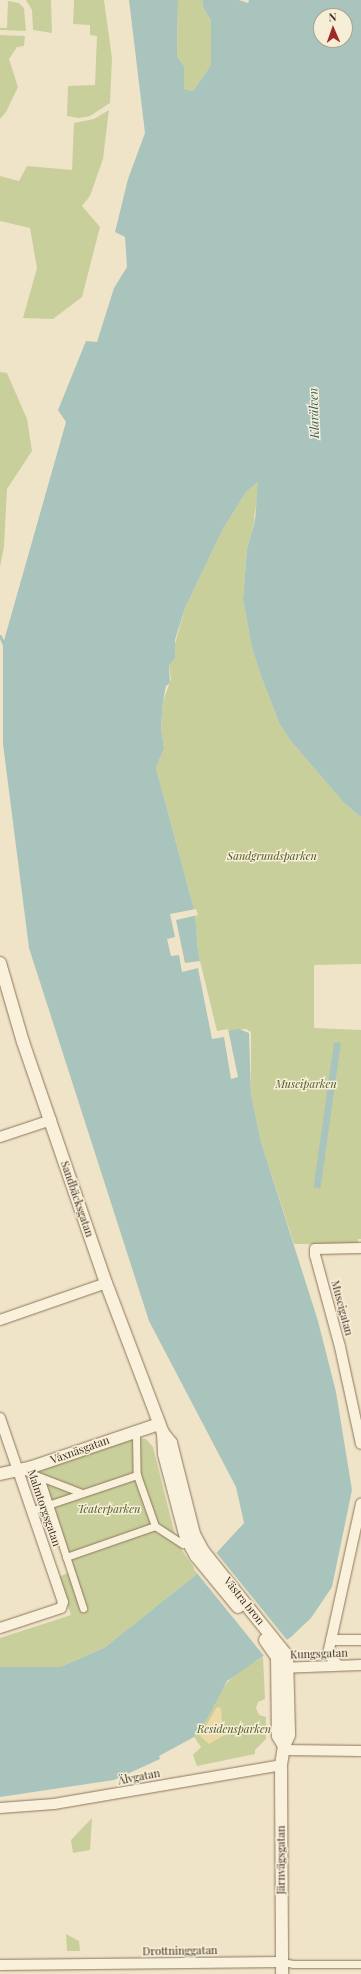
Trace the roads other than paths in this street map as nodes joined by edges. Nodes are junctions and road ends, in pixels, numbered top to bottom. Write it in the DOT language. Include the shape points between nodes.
graph roads {
  1 [pos="0,963"];
  2 [pos="50,1120"];
  3 [pos="0,1137"];
  4 [pos="361,1248"];
  5 [pos="106,1283"];
  6 [pos="0,1320"];
  7 [pos="0,1418"];
  8 [pos="161,1428"];
  9 [pos="136,1436"];
  10 [pos="361,1444"];
  11 [pos="19,1469"];
  12 [pos="0,1474"];
  13 [pos="136,1475"];
  14 [pos="40,1477"];
  15 [pos="82,1493"];
  16 [pos="49,1504"];
  17 [pos="361,1504"];
  18 [pos="33,1510"];
  19 [pos="155,1526"];
  20 [pos="183,1544"];
  21 [pos="66,1557"];
  22 [pos="203,1558"];
  23 [pos="83,1608"];
  24 [pos="0,1628"];
  25 [pos="331,1640"];
  26 [pos="361,1640"];
  27 [pos="277,1650"];
  28 [pos="338,1665"];
  29 [pos="361,1665"];
  30 [pos="283,1668"];
  31 [pos="284,1748"];
  32 [pos="361,1751"];
  33 [pos="281,1765"];
  34 [pos="0,1808"];
  35 [pos="282,1962"];
  36 [pos="361,1964"];
  37 [pos="0,1965"];
  38 [pos="80,1969"];
  39 [pos="282,1974"];
  1 -- 2 [label="street, Sandbäcksgatan" via="23,1042"];
  2 -- 3 [label="street"];
  2 -- 5 [label="street, Sandbäcksgatan"];
  4 -- 10 [label="street, Museigatan" via="315,1249 352,1397"];
  5 -- 6 [label="street"];
  5 -- 8 [label="street, Sandbäcksgatan"];
  7 -- 11 [label="street, Malmtorgsgatan"];
  8 -- 11 [label="street, Våxnäsgatan"];
  8 -- 22 [label="street, Sandbäcksgatan" via="163,1450 182,1526"];
  9 -- 13 [label="street"];
  11 -- 12 [label="street, Våxnäsgatan"];
  11 -- 14 [label="street"];
  11 -- 18 [label="street, Malmtorgsgatan"];
  13 -- 15 [label="street"];
  13 -- 19 [label="street"];
  14 -- 15 [label="street"];
  14 -- 16 [label="street"];
  15 -- 16 [label="street"];
  16 -- 18 [label="street"];
  16 -- 21 [label="street"];
  17 -- 25 [label="street"];
  18 -- 24 [label="street, Malmtorgsgatan" via="63,1605"];
  19 -- 20 [label="street"];
  19 -- 21 [label="street"];
  21 -- 23 [label="street"];
  22 -- 27 [label="street, Västra bron"];
  25 -- 26 [label="street, Kungsgatan"];
  25 -- 28 [label="street" via="328,1654"];
  27 -- 30 [label="street, Järnvägsgatan"];
  28 -- 29 [label="street, Kungsgatan"];
  28 -- 30 [label="street, Kungsgatan"];
  30 -- 31 [label="street, Järnvägsgatan" via="278,1736"];
  31 -- 32 [label="street"];
  31 -- 33 [label="street, Järnvägsgatan"];
  33 -- 34 [label="street, Älvgatan" via="54,1804"];
  33 -- 35 [label="street, Järnvägsgatan"];
  35 -- 36 [label="street, Drottninggatan"];
  35 -- 38 [label="street, Drottninggatan"];
  35 -- 39 [label="street, Järnvägsgatan"];
  37 -- 38 [label="street, Drottninggatan"];
}
